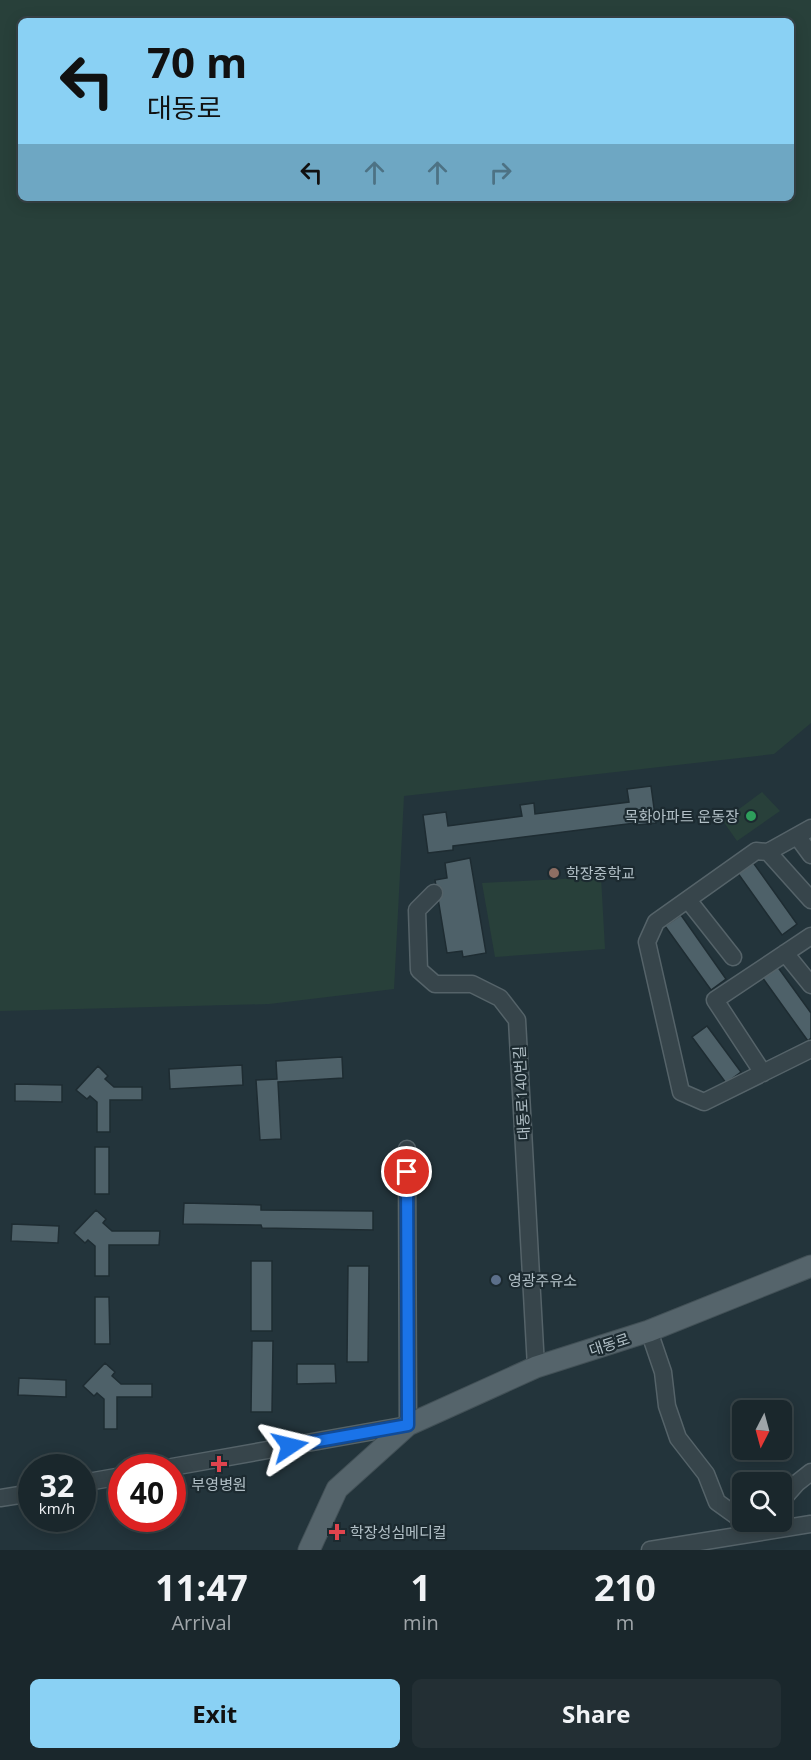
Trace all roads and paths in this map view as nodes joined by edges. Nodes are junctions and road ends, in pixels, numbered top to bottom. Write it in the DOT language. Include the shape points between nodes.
graph roads {
  1 [pos="804,832"];
  2 [pos="768,852"];
  3 [pos="811,855"];
  4 [pos="434,893"];
  5 [pos="688,900"];
  6 [pos="811,900"];
  7 [pos="811,936"];
  8 [pos="785,953"];
  9 [pos="733,957"];
  10 [pos="811,985"];
  11 [pos="811,1049"];
  12 [pos="763,1073"];
  13 [pos="407,1149"];
  14 [pos="811,1266"];
  15 [pos="649,1331"];
  16 [pos="536,1367"];
  17 [pos="408,1425"];
  18 [pos="186,1465"];
  19 [pos="811,1472"];
  20 [pos="792,1489"];
  21 [pos="18,1495"];
  22 [pos="0,1498"];
  23 [pos="732,1511"];
  24 [pos="792,1524"];
  25 [pos="811,1524"];
  26 [pos="732,1529"];
  27 [pos="309,1550"];
  28 [pos="650,1550"];
  1 -- 2 [label="street"];
  1 -- 3 [label="street"];
  2 -- 5 [label="street" via="756,852"];
  2 -- 6 [label="street"];
  4 -- 16 [label="street, 대동로140번길" via="417,910 419,970 435,984 472,984 500,998 517,1020"];
  5 -- 9 [label="street"];
  5 -- 12 [label="street" via="656,922 647,942 681,1092 704,1102"];
  7 -- 8 [label="street"];
  8 -- 10 [label="street"];
  8 -- 12 [label="street" via="715,1000"];
  11 -- 12 [label="street"];
  13 -- 17 [label="street"];
  14 -- 15 [label="main road, 대동로"];
  15 -- 16 [label="main road, 대동로"];
  15 -- 23 [label="street" via="678,1438 706,1474 717,1502"];
  16 -- 17 [label="main road, 대동로"];
  17 -- 18 [label="street"];
  17 -- 27 [label="main road, 대동로" via="337,1489"];
  19 -- 20 [label="street"];
  21 -- 22 [label="street"];
  24 -- 25 [label="street"];
  26 -- 28 [label="street"];
}
